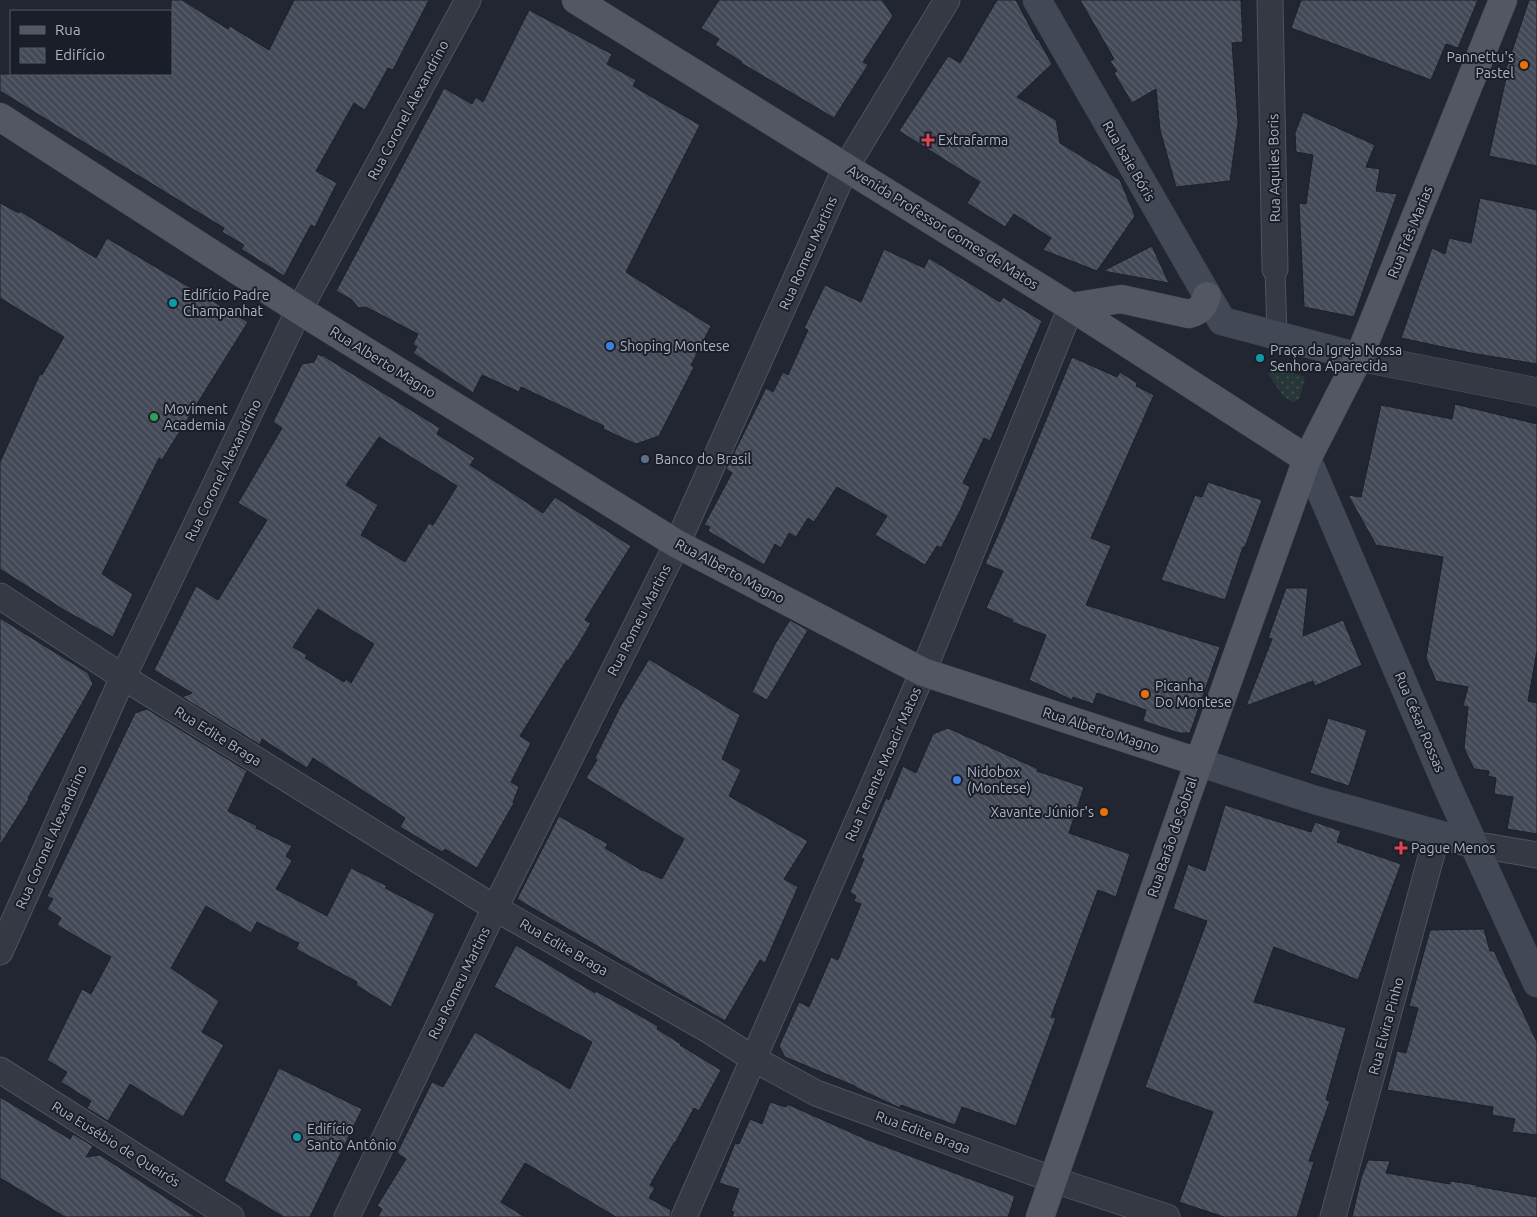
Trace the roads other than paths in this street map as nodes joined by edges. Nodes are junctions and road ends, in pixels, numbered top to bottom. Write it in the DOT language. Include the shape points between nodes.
graph roads {
  1 [pos="468,0"];
  2 [pos="576,0"];
  3 [pos="947,0"];
  4 [pos="1037,0"];
  5 [pos="1270,0"];
  6 [pos="1503,0"];
  7 [pos="0,117"];
  8 [pos="846,167"];
  9 [pos="1275,269"];
  10 [pos="1207,296"];
  11 [pos="1071,307"];
  12 [pos="299,310"];
  13 [pos="1277,336"];
  14 [pos="1359,357"];
  15 [pos="1537,392"];
  16 [pos="1307,458"];
  17 [pos="677,544"];
  18 [pos="0,596"];
  19 [pos="923,672"];
  20 [pos="123,677"];
  21 [pos="1198,762"];
  22 [pos="1437,835"];
  23 [pos="1473,844"];
  24 [pos="1537,855"];
  25 [pos="495,908"];
  26 [pos="0,952"];
  27 [pos="1537,983"];
  28 [pos="754,1059"];
  29 [pos="0,1070"];
  30 [pos="1054,1180"];
  31 [pos="231,1217"];
  32 [pos="347,1217"];
  33 [pos="684,1217"];
  34 [pos="1040,1217"];
  35 [pos="1168,1217"];
  36 [pos="1333,1217"];
  1 -- 12 [label="street, Rua Coronel Alexandrino"];
  2 -- 8 [label="main road, Avenida Professor Gomes de Matos"];
  3 -- 8 [label="street, Rua Romeu Martins"];
  4 -- 10 [label="main road, Rua Isaie Bóris"];
  5 -- 9 [label="street, Rua Aquiles Boris"];
  6 -- 14 [label="main road, Rua Três Marias"];
  7 -- 12 [label="main road, Rua Alberto Magno"];
  8 -- 11 [label="main road, Avenida Professor Gomes de Matos"];
  8 -- 17 [label="street, Rua Romeu Martins"];
  9 -- 13 [label="street, Rua Aquiles Boris"];
  10 -- 11 [label="main road" via="1198,312 1189,314 1121,299"];
  10 -- 13 [label="main road, Rua Isaie Bóris" via="1222,321"];
  11 -- 16 [label="main road, Avenida Professor Gomes de Matos"];
  11 -- 19 [label="street, Rua Tenente Moacir Matos"];
  12 -- 17 [label="main road, Rua Alberto Magno"];
  12 -- 20 [label="street, Rua Coronel Alexandrino"];
  13 -- 14 [label="main road"];
  14 -- 15 [label="street"];
  14 -- 16 [label="main road, Rua Três Marias"];
  16 -- 21 [label="main road, Rua Barão de Sobral"];
  16 -- 23 [label="main road, Rua César Rossas"];
  17 -- 19 [label="main road, Rua Alberto Magno"];
  17 -- 25 [label="street, Rua Romeu Martins"];
  18 -- 20 [label="street, Rua Edite Braga"];
  19 -- 21 [label="main road, Rua Alberto Magno"];
  19 -- 28 [label="street, Rua Tenente Moacir Matos"];
  20 -- 25 [label="street, Rua Edite Braga"];
  20 -- 26 [label="street, Rua Coronel Alexandrino"];
  21 -- 22 [label="main road, Rua Alberto Magno"];
  21 -- 30 [label="main road, Rua Barão de Sobral"];
  22 -- 23 [label="main road, Rua Alberto Magno"];
  22 -- 36 [label="street, Rua Elvira Pinho"];
  23 -- 24 [label="street, Rua Alberto Magno"];
  23 -- 27 [label="main road, Rua César Rossas"];
  25 -- 28 [label="street, Rua Edite Braga"];
  25 -- 32 [label="street, Rua Romeu Martins"];
  28 -- 30 [label="street, Rua Edite Braga" via="816,1093"];
  28 -- 33 [label="street, Rua Tenente Moacir Matos"];
  29 -- 31 [label="street, Rua Eusébio de Queirós"];
  30 -- 34 [label="main road, Rua Barão de Sobral"];
  30 -- 35 [label="street, Rua Edite Braga"];
}
